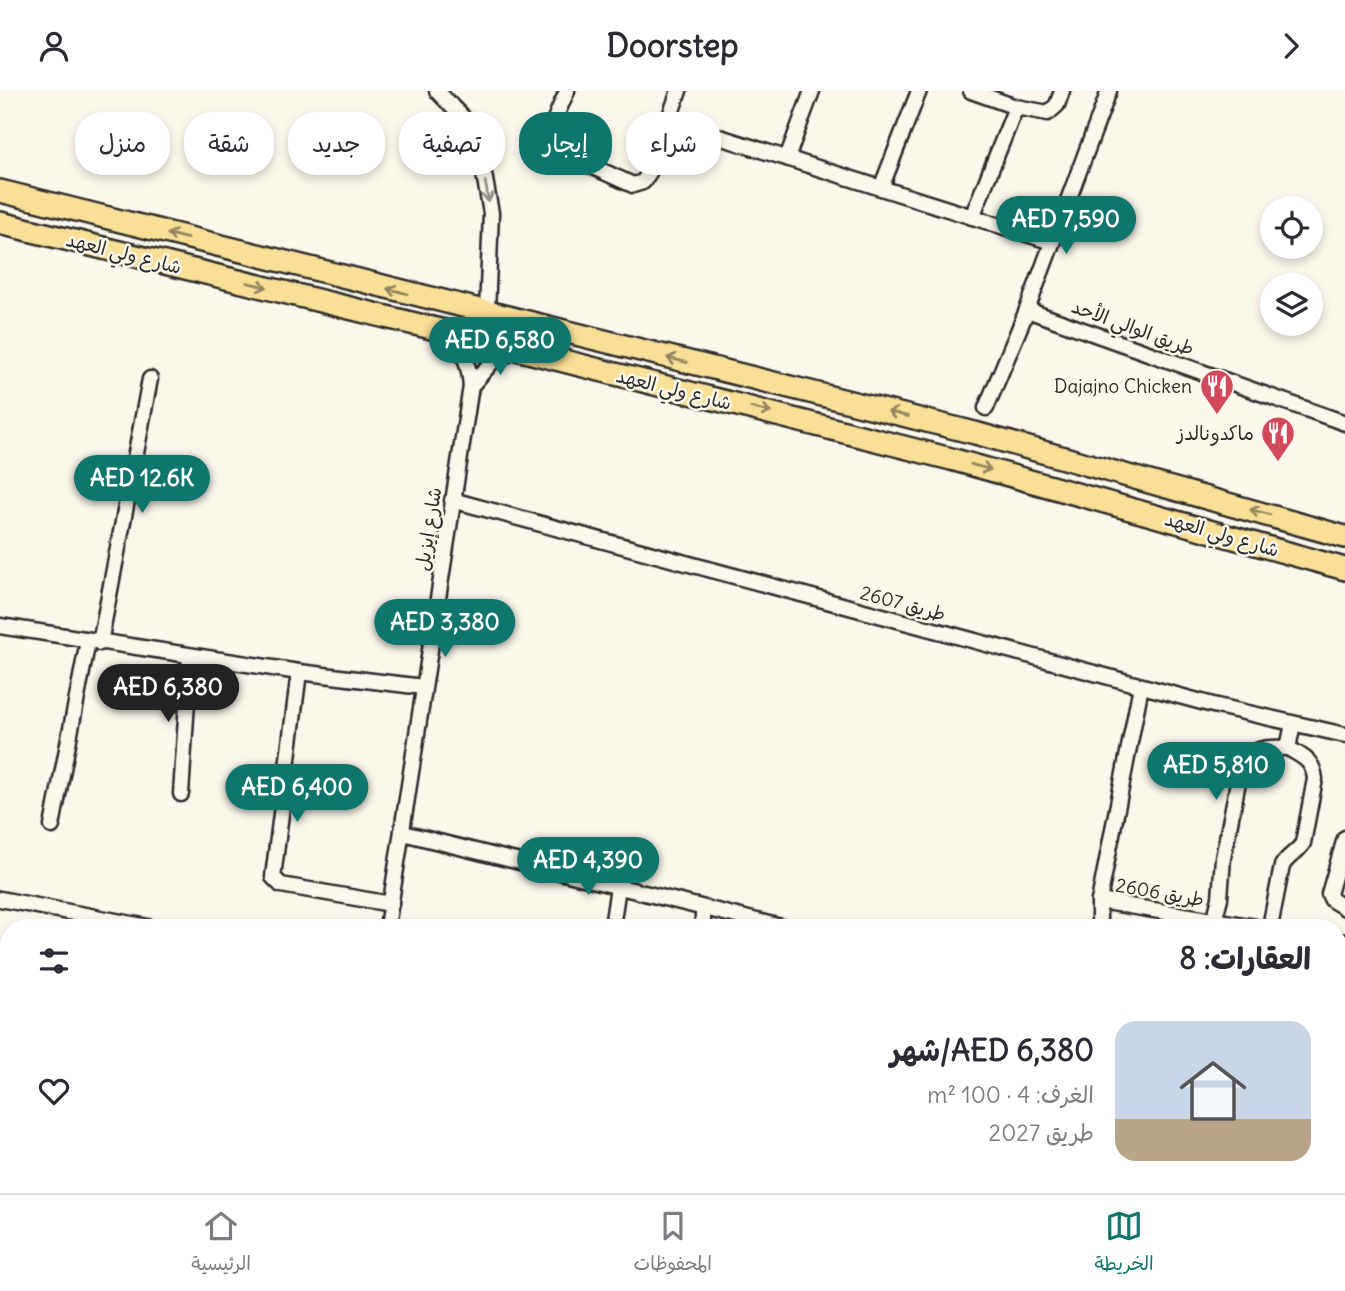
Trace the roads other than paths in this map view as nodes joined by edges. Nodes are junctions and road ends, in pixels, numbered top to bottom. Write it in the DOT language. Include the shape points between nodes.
graph roads {
  1 [pos="437,91"];
  2 [pos="566,91"];
  3 [pos="679,91"];
  4 [pos="812,91"];
  5 [pos="919,91"];
  6 [pos="971,91"];
  7 [pos="1062,91"];
  8 [pos="1109,91"];
  9 [pos="1016,107"];
  10 [pos="672,112"];
  11 [pos="721,137"];
  12 [pos="787,158"];
  13 [pos="647,175"];
  14 [pos="881,188"];
  15 [pos="0,191"];
  16 [pos="972,217"];
  17 [pos="0,223"];
  18 [pos="1052,242"];
  19 [pos="1027,310"];
  20 [pos="487,313"];
  21 [pos="450,333"];
  22 [pos="481,340"];
  23 [pos="517,350"];
  24 [pos="150,379"];
  25 [pos="471,386"];
  26 [pos="986,408"];
  27 [pos="1345,423"];
  28 [pos="452,500"];
  29 [pos="1150,514"];
  30 [pos="1339,531"];
  31 [pos="1345,557"];
  32 [pos="1345,569"];
  33 [pos="0,626"];
  34 [pos="94,642"];
  35 [pos="190,656"];
  36 [pos="299,672"];
  37 [pos="1141,686"];
  38 [pos="423,687"];
  39 [pos="1293,723"];
  40 [pos="1345,736"];
  41 [pos="1288,748"];
  42 [pos="181,794"];
  43 [pos="52,826"];
  44 [pos="403,833"];
  45 [pos="1345,838"];
  46 [pos="618,887"];
  47 [pos="0,899"];
  48 [pos="1100,901"];
  49 [pos="391,904"];
  50 [pos="1345,908"];
  51 [pos="703,909"];
  52 [pos="106,919"];
  53 [pos="388,919"];
  54 [pos="613,919"];
  55 [pos="703,919"];
  56 [pos="746,919"];
  57 [pos="1099,919"];
  58 [pos="1203,919"];
  59 [pos="1215,919"];
  60 [pos="1272,919"];
  1 -- 20 [label="street, one-way" via="471,126 482,163 491,213"];
  2 -- 13 [label="street" via="551,134 553,145 633,185"];
  3 -- 10 [label="street"];
  4 -- 12 [label="street"];
  5 -- 14 [label="street"];
  6 -- 9 [label="street"];
  7 -- 9 [label="street" via="1048,113"];
  8 -- 18 [label="street"];
  9 -- 16 [label="street"];
  11 -- 12 [label="street"];
  12 -- 14 [label="street"];
  14 -- 16 [label="street"];
  20 -- 15 [label="main road, شارع ولي العهد, one-way"];
  16 -- 18 [label="street"];
  17 -- 21 [label="main road, شارع ولي العهد, one-way"];
  18 -- 19 [label="street"];
  19 -- 26 [label="street"];
  19 -- 27 [label="street, طريق الوالي الأحد"];
  20 -- 22 [label="main road"];
  30 -- 20 [label="main road, شارع ولي العهد, one-way" via="975,433"];
  21 -- 22 [label="main road, شارع ولي العهد"];
  21 -- 25 [label="street, شارع إيزيل" via="464,354"];
  22 -- 23 [label="main road, شارع ولي العهد"];
  23 -- 25 [label="street" via="493,361"];
  23 -- 29 [label="main road, شارع ولي العهد, one-way"];
  24 -- 34 [label="street"];
  25 -- 28 [label="street, شارع إيزيل"];
  28 -- 37 [label="street, طريق 2607"];
  28 -- 38 [label="street, شارع إيزيل"];
  29 -- 31 [label="main road" via="1193,517"];
  29 -- 32 [label="main road, شارع ولي العهد"];
  33 -- 34 [label="street"];
  34 -- 35 [label="street"];
  34 -- 43 [label="street"];
  35 -- 36 [label="street"];
  35 -- 42 [label="street"];
  36 -- 38 [label="street"];
  36 -- 49 [label="street" via="273,877 281,885"];
  37 -- 39 [label="street, طريق 2607"];
  37 -- 48 [label="street, طريق 2606"];
  38 -- 44 [label="street, شارع إيزيل"];
  39 -- 40 [label="street, طريق 2607"];
  39 -- 41 [label="street"];
  41 -- 59 [label="street" via="1256,751 1246,756 1241,767"];
  41 -- 60 [label="street" via="1310,761 1315,779 1303,843 1282,866"];
  44 -- 46 [label="street"];
  44 -- 49 [label="street, شارع إيزيل"];
  45 -- 50 [label="street" via="1329,894"];
  46 -- 51 [label="street"];
  46 -- 54 [label="street"];
  47 -- 52 [label="street"];
  48 -- 57 [label="street, طريق 2606"];
  48 -- 58 [label="street, طريق 2606"];
  49 -- 53 [label="street, شارع إيزيل"];
  51 -- 55 [label="street"];
  51 -- 56 [label="street"];
}
